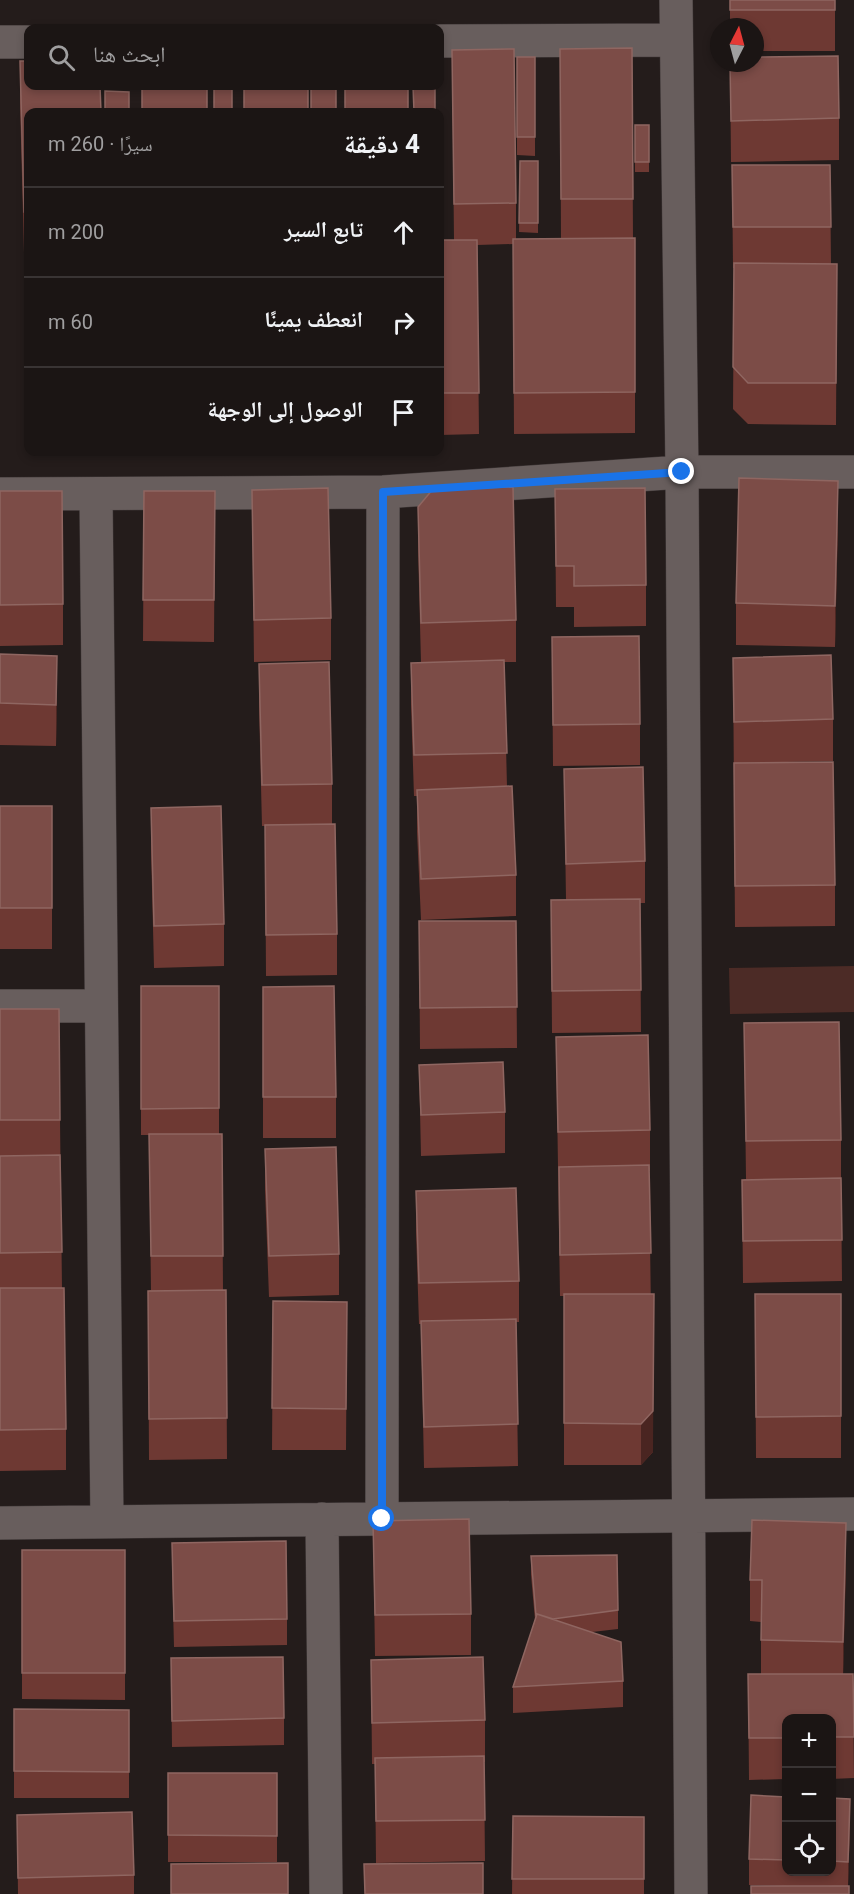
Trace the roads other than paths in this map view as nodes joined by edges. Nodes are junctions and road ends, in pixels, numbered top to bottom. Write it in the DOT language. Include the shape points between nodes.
graph roads {
  1 [pos="676,0"];
  2 [pos="676,40"];
  3 [pos="444,41"];
  4 [pos="0,42"];
  5 [pos="24,42"];
  6 [pos="682,472"];
  7 [pos="854,472"];
  8 [pos="383,492"];
  9 [pos="0,494"];
  10 [pos="96,494"];
  11 [pos="0,1006"];
  12 [pos="101,1006"];
  13 [pos="854,1514"];
  14 [pos="688,1515"];
  15 [pos="382,1519"];
  16 [pos="322,1520"];
  17 [pos="107,1522"];
  18 [pos="0,1523"];
  19 [pos="326,1894"];
  20 [pos="691,1894"];
  1 -- 2 [label="street"];
  2 -- 3 [label="street"];
  2 -- 6 [label="street"];
  4 -- 5 [label="street"];
  6 -- 7 [label="street"];
  6 -- 8 [label="street"];
  6 -- 14 [label="street"];
  8 -- 10 [label="street"];
  8 -- 15 [label="street"];
  9 -- 10 [label="street"];
  10 -- 12 [label="street"];
  11 -- 12 [label="street"];
  12 -- 17 [label="street"];
  13 -- 14 [label="street"];
  14 -- 15 [label="street"];
  14 -- 20 [label="street"];
  15 -- 16 [label="street"];
  16 -- 17 [label="street"];
  16 -- 19 [label="street"];
  17 -- 18 [label="street"];
}
